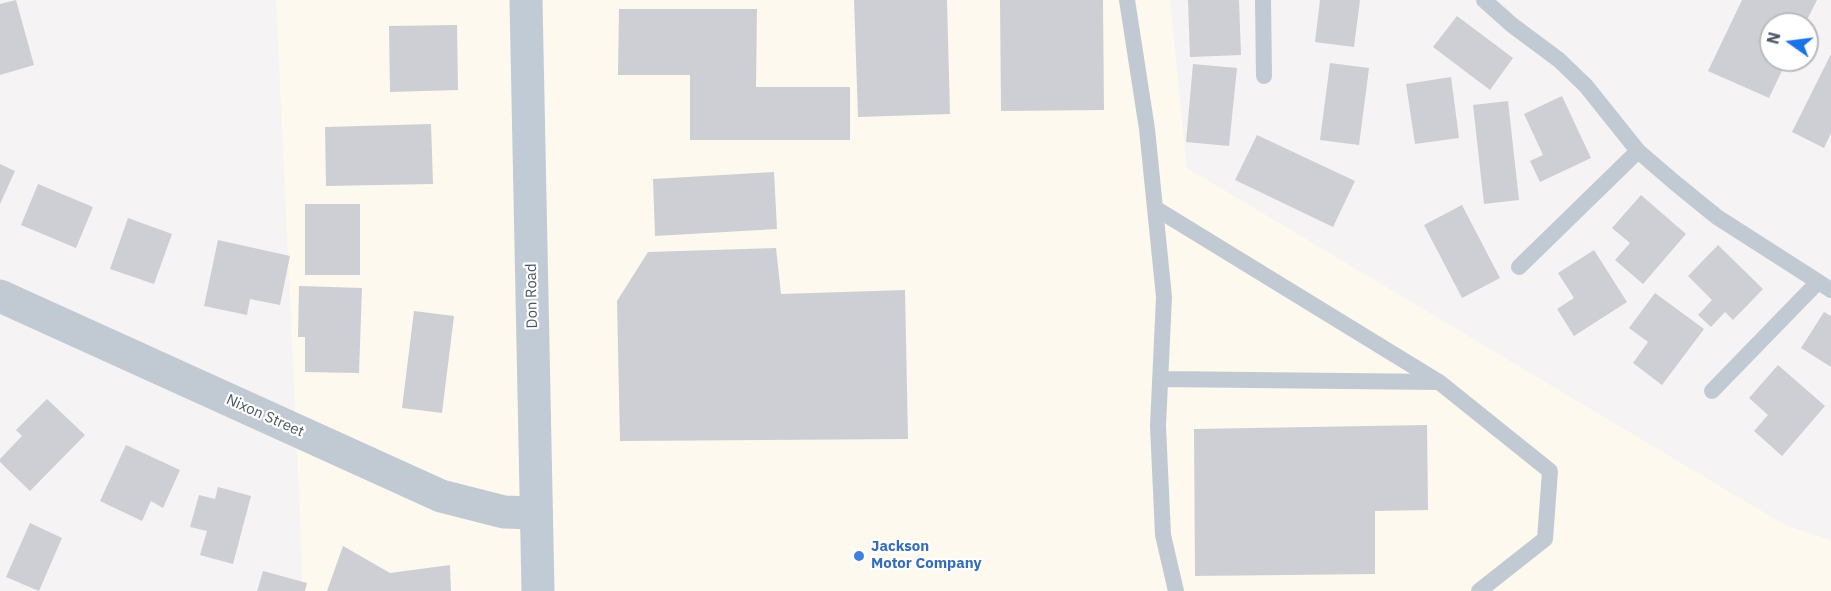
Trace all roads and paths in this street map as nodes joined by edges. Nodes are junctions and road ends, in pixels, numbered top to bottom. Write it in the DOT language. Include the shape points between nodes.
graph roads {
  1 [pos="526,0"];
  2 [pos="1127,0"];
  3 [pos="1263,0"];
  4 [pos="1484,0"];
  5 [pos="1264,76"];
  6 [pos="1638,151"];
  7 [pos="1155,208"];
  8 [pos="1519,267"];
  9 [pos="1825,286"];
  10 [pos="0,296"];
  11 [pos="1160,379"];
  12 [pos="1439,382"];
  13 [pos="1712,391"];
  14 [pos="536,513"];
  15 [pos="538,591"];
  16 [pos="1176,591"];
  17 [pos="1479,591"];
  1 -- 14 [label="main road, Don Road"];
  2 -- 7 [label="lane"];
  3 -- 5 [label="lane"];
  4 -- 6 [label="lane" via="1586,86"];
  6 -- 8 [label="lane"];
  6 -- 9 [label="lane" via="1717,217"];
  7 -- 11 [label="lane" via="1164,297"];
  7 -- 12 [label="lane"];
  9 -- 13 [label="lane"];
  10 -- 14 [label="street, Nixon Street" via="441,496 504,512"];
  11 -- 12 [label="lane"];
  11 -- 16 [label="lane" via="1162,535"];
  12 -- 17 [label="lane" via="1550,471 1545,539"];
  14 -- 15 [label="main road, Don Road"];
}
